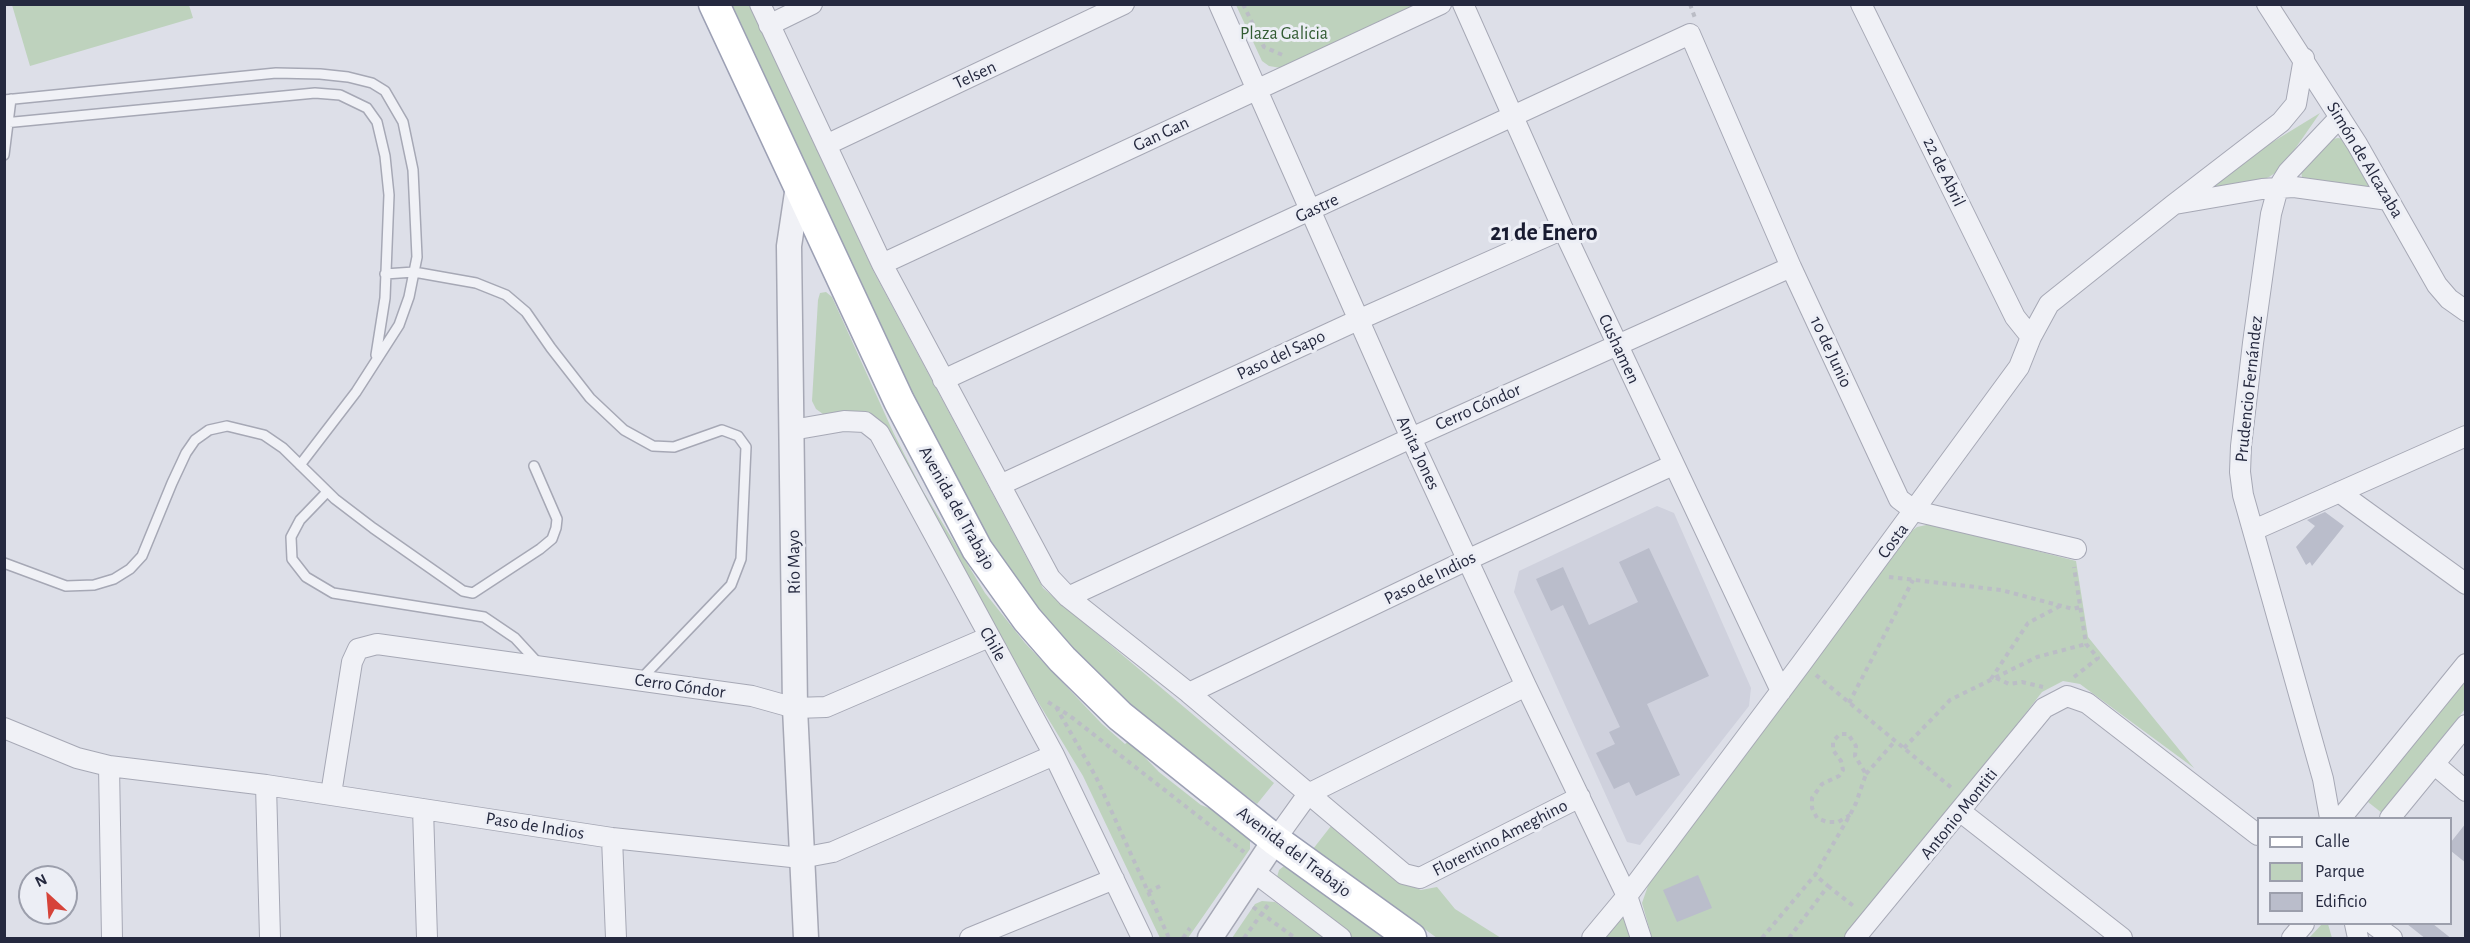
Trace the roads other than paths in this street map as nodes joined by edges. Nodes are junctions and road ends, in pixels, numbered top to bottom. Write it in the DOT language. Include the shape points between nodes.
graph roads {
  1 [pos="714,4"];
  2 [pos="760,4"];
  3 [pos="812,4"];
  4 [pos="1124,4"];
  5 [pos="1220,4"];
  6 [pos="1441,4"];
  7 [pos="1463,4"];
  8 [pos="1861,4"];
  9 [pos="2267,4"];
  10 [pos="770,25"];
  11 [pos="1690,34"];
  12 [pos="2304,58"];
  13 [pos="1258,88"];
  14 [pos="8,100"];
  15 [pos="1515,117"];
  16 [pos="2340,117"];
  17 [pos="7,122"];
  18 [pos="826,146"];
  19 [pos="4,155"];
  20 [pos="798,186"];
  21 [pos="2278,188"];
  22 [pos="2389,200"];
  23 [pos="2173,205"];
  24 [pos="1311,211"];
  25 [pos="1563,229"];
  26 [pos="882,264"];
  27 [pos="1791,267"];
  28 [pos="414,272"];
  29 [pos="385,274"];
  30 [pos="2466,312"];
  31 [pos="1358,320"];
  32 [pos="2031,337"];
  33 [pos="1617,344"];
  34 [pos="374,363"];
  35 [pos="943,380"];
  36 [pos="792,430"];
  37 [pos="2466,436"];
  38 [pos="1411,438"];
  39 [pos="300,465"];
  40 [pos="1673,465"];
  41 [pos="534,466"];
  42 [pos="1000,485"];
  43 [pos="327,492"];
  44 [pos="2339,492"];
  45 [pos="1915,511"];
  46 [pos="2254,530"];
  47 [pos="2074,549"];
  48 [pos="1467,560"];
  49 [pos="4,562"];
  50 [pos="2466,584"];
  51 [pos="1068,597"];
  52 [pos="989,637"];
  53 [pos="2466,664"];
  54 [pos="543,668"];
  55 [pos="640,681"];
  56 [pos="1526,686"];
  57 [pos="1781,691"];
  58 [pos="1189,693"];
  59 [pos="795,708"];
  60 [pos="2466,725"];
  61 [pos="4,728"];
  62 [pos="1054,755"];
  63 [pos="2434,764"];
  64 [pos="109,766"];
  65 [pos="266,785"];
  66 [pos="2466,791"];
  67 [pos="331,794"];
  68 [pos="1308,794"];
  69 [pos="1580,797"];
  70 [pos="1959,802"];
  71 [pos="423,809"];
  72 [pos="2330,817"];
  73 [pos="2343,817"];
  74 [pos="2392,817"];
  75 [pos="2257,833"];
  76 [pos="612,838"];
  77 [pos="801,858"];
  78 [pos="1263,859"];
  79 [pos="1114,879"];
  80 [pos="1627,896"];
  81 [pos="2303,925"];
  82 [pos="2374,925"];
  83 [pos="1862,933"];
  84 [pos="112,939"];
  85 [pos="270,939"];
  86 [pos="427,939"];
  87 [pos="616,939"];
  88 [pos="806,939"];
  89 [pos="970,939"];
  90 [pos="1142,939"];
  91 [pos="1210,939"];
  92 [pos="1341,939"];
  93 [pos="1411,939"];
  94 [pos="1592,939"];
  95 [pos="1641,939"];
  96 [pos="2122,939"];
  97 [pos="2292,939"];
  98 [pos="2392,939"];
  1 -- 20 [label="main road, Avenida del Trabajo"];
  2 -- 10 [label="street"];
  3 -- 10 [label="street"];
  4 -- 18 [label="street, Telsen"];
  5 -- 13 [label="street, Anita Jones"];
  6 -- 13 [label="street, Gan Gan"];
  7 -- 15 [label="street, Cushamen"];
  8 -- 32 [label="street, 22 de Abril" via="2015,317"];
  9 -- 12 [label="street, Simón de Alcazaba"];
  10 -- 18 [label="street"];
  11 -- 15 [label="street, Gastre"];
  11 -- 27 [label="street, 10 de Junio"];
  12 -- 16 [label="street, Simón de Alcazaba"];
  12 -- 23 [label="street, Costa" via="2296,104 2281,122"];
  13 -- 24 [label="street, Anita Jones"];
  13 -- 26 [label="street, Gan Gan"];
  14 -- 17 [label="lane"];
  14 -- 28 [label="lane" via="276,74 320,74 372,83 385,91 403,122 416,199"];
  15 -- 24 [label="street, Gastre"];
  15 -- 25 [label="street, Cushamen"];
  16 -- 21 [label="street, Prudencio Fernández"];
  16 -- 22 [label="street, Simón de Alcazaba"];
  17 -- 19 [label="lane"];
  17 -- 29 [label="lane" via="315,93 340,95 367,108 378,122 389,195"];
  18 -- 26 [label="street"];
  20 -- 36 [label="street, Río Mayo" via="789,246"];
  20 -- 78 [label="main road, Avenida del Trabajo" via="899,401 977,549 1027,619 1062,659"];
  21 -- 22 [label="street, Costa"];
  21 -- 23 [label="street, Costa"];
  21 -- 46 [label="street, Prudencio Fernández" via="2271,214 2241,446 2243,495"];
  22 -- 30 [label="street, Simón de Alcazaba" via="2437,285"];
  23 -- 32 [label="street, Costa" via="2049,304"];
  24 -- 31 [label="street, Anita Jones"];
  24 -- 35 [label="street, Gastre"];
  25 -- 31 [label="street, Paso del Sapo"];
  25 -- 33 [label="street, Cushamen"];
  26 -- 35 [label="street"];
  27 -- 33 [label="street, Cerro Cóndor"];
  27 -- 45 [label="street, 10 de Junio" via="1899,499"];
  28 -- 29 [label="lane"];
  28 -- 34 [label="lane" via="399,325"];
  28 -- 55 [label="lane" via="476,283 506,295 526,312 590,398 624,430 653,446 674,447 722,430 738,436 746,447 741,559 731,585"];
  29 -- 34 [label="lane" via="380,339"];
  31 -- 38 [label="street, Anita Jones"];
  31 -- 42 [label="street, Paso del Sapo"];
  32 -- 45 [label="street, Costa" via="2019,367"];
  33 -- 38 [label="street, Cerro Cóndor"];
  33 -- 40 [label="street, Cushamen"];
  34 -- 39 [label="lane" via="357,392"];
  35 -- 42 [label="street"];
  36 -- 52 [label="street, Chile" via="844,421 865,423 879,433"];
  36 -- 59 [label="street, Río Mayo"];
  37 -- 44 [label="street"];
  38 -- 48 [label="street, Anita Jones"];
  38 -- 51 [label="street, Cerro Cóndor"];
  39 -- 43 [label="lane"];
  39 -- 49 [label="lane" via="264,435 227,426 209,430 186,453 142,556 130,569 94,585 66,586"];
  40 -- 48 [label="street, Paso de Indios"];
  40 -- 57 [label="street, Cushamen"];
  41 -- 43 [label="lane" via="557,519 552,539 473,593 462,591"];
  42 -- 51 [label="street" via="1050,578"];
  43 -- 54 [label="lane" via="300,520 291,537 292,558 306,577 333,593 484,618 515,638"];
  44 -- 46 [label="street"];
  44 -- 50 [label="street"];
  45 -- 47 [label="street"];
  45 -- 57 [label="street, Costa"];
  46 -- 72 [label="street, Prudencio Fernández" via="2323,780"];
  48 -- 56 [label="street, Anita Jones"];
  48 -- 58 [label="street, Paso de Indios"];
  51 -- 58 [label="street"];
  52 -- 59 [label="street, Cerro Cóndor" via="826,707"];
  52 -- 62 [label="street, Chile"];
  53 -- 73 [label="street"];
  54 -- 55 [label="street, Cerro Cóndor"];
  54 -- 67 [label="street, Cerro Cóndor" via="377,644 358,649 352,662"];
  55 -- 59 [label="street, Cerro Cóndor" via="752,696"];
  56 -- 68 [label="street"];
  56 -- 69 [label="street, Anita Jones"];
  57 -- 80 [label="street, Costa"];
  58 -- 68 [label="street"];
  59 -- 77 [label="street, Río Mayo"];
  60 -- 63 [label="street"];
  61 -- 64 [label="street, Paso de Indios" via="77,758"];
  62 -- 77 [label="street, Paso de Indios" via="833,852"];
  62 -- 79 [label="street, Chile"];
  63 -- 66 [label="street"];
  63 -- 74 [label="street"];
  64 -- 65 [label="street, Paso de Indios"];
  64 -- 84 [label="street"];
  65 -- 67 [label="street, Paso de Indios"];
  65 -- 85 [label="street"];
  67 -- 71 [label="street, Paso de Indios"];
  68 -- 69 [label="street, Florentino Ameghino" via="1404,874 1420,878"];
  68 -- 78 [label="street"];
  69 -- 80 [label="street, Anita Jones"];
  70 -- 75 [label="street, Antonio Montiti" via="2044,708 2067,696 2087,703"];
  70 -- 83 [label="street, Antonio Montiti"];
  70 -- 96 [label="street"];
  71 -- 76 [label="street, Paso de Indios"];
  71 -- 86 [label="street"];
  76 -- 77 [label="street, Paso de Indios"];
  76 -- 87 [label="street"];
  77 -- 88 [label="street, Río Mayo"];
  78 -- 91 [label="street"];
  78 -- 92 [label="street, Avenida del Trabajo" via="1278,890"];
  78 -- 93 [label="main road, Avenida del Trabajo"];
  79 -- 89 [label="street"];
  79 -- 90 [label="street, Chile"];
  80 -- 94 [label="street, Costa"];
  80 -- 95 [label="street"];
  81 -- 97 [label="street"];
  82 -- 98 [label="street"];
}
